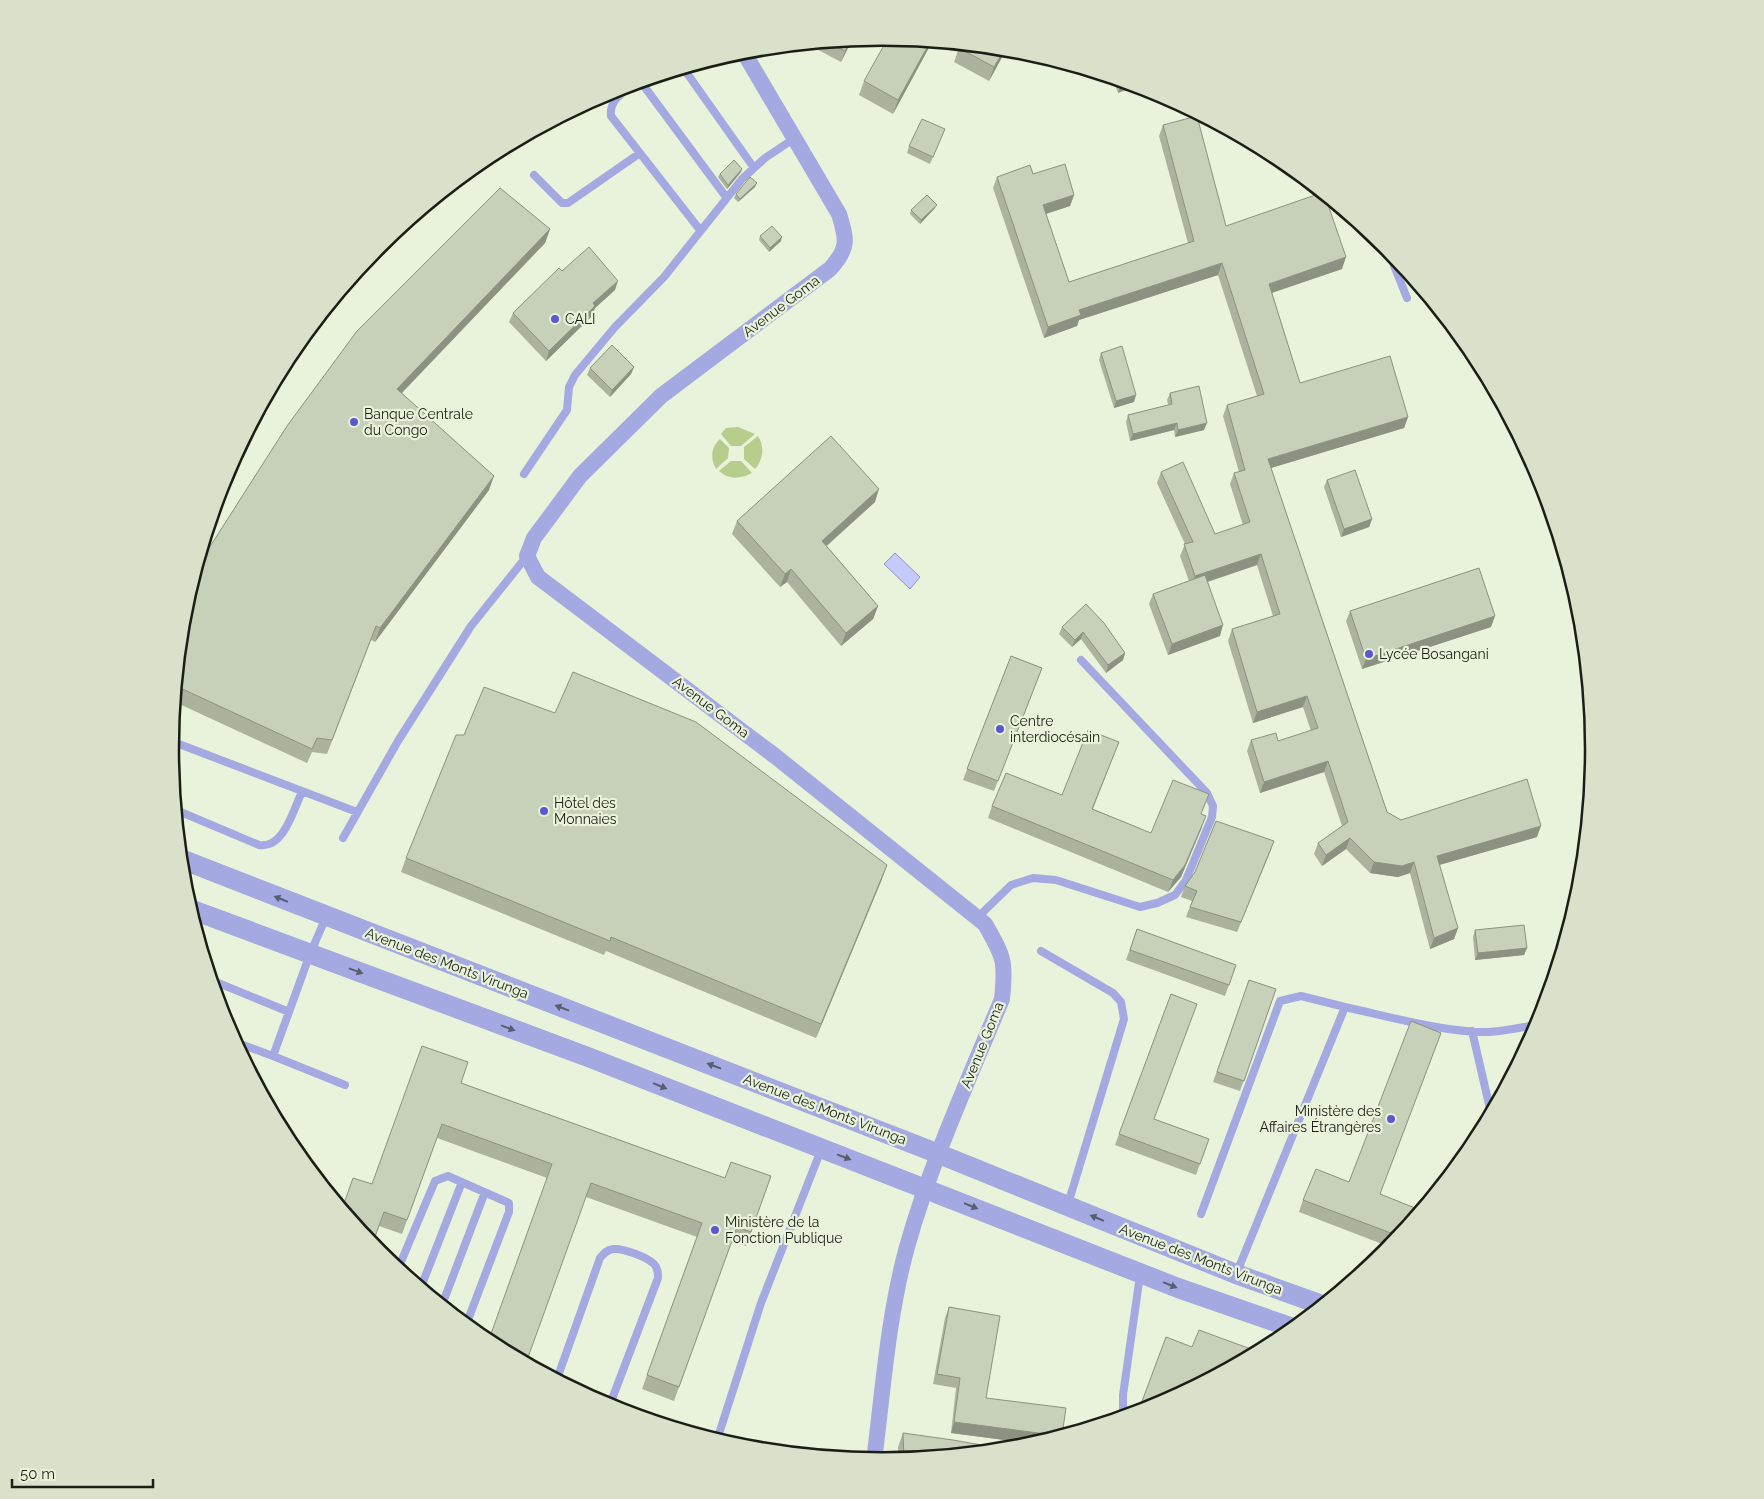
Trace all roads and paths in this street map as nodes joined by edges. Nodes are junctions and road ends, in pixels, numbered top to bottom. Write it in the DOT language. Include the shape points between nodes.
graph roads {
  1 [pos="748,59"];
  2 [pos="688,74"];
  3 [pos="645,88"];
  4 [pos="617,99"];
  5 [pos="795,138"];
  6 [pos="640,153"];
  7 [pos="754,168"];
  8 [pos="534,176"];
  9 [pos="726,197"];
  10 [pos="700,230"];
  11 [pos="1395,269"];
  12 [pos="1406,298"];
  13 [pos="524,474"];
  14 [pos="527,556"];
  15 [pos="1081,660"];
  16 [pos="179,744"];
  17 [pos="302,792"];
  18 [pos="182,812"];
  19 [pos="356,812"];
  20 [pos="343,838"];
  21 [pos="188,862"];
  22 [pos="198,912"];
  23 [pos="326,917"];
  24 [pos="977,918"];
  25 [pos="1041,951"];
  26 [pos="310,954"];
  27 [pos="219,983"];
  28 [pos="1346,1006"];
  29 [pos="289,1012"];
  30 [pos="1529,1026"];
  31 [pos="1472,1031"];
  32 [pos="244,1045"];
  33 [pos="273,1056"];
  34 [pos="345,1085"];
  35 [pos="1489,1104"];
  36 [pos="821,1149"];
  37 [pos="939,1154"];
  38 [pos="462,1182"];
  39 [pos="925,1188"];
  40 [pos="485,1192"];
  41 [pos="1067,1206"];
  42 [pos="1201,1214"];
  43 [pos="401,1262"];
  44 [pos="1140,1273"];
  45 [pos="1236,1274"];
  46 [pos="423,1282"];
  47 [pos="444,1299"];
  48 [pos="1315,1303"];
  49 [pos="469,1318"];
  50 [pos="1285,1325"];
  51 [pos="560,1374"];
  52 [pos="612,1399"];
  53 [pos="1124,1409"];
  54 [pos="719,1433"];
  55 [pos="875,1453"];
  1 -- 5 [label="street, Avenue Goma"];
  2 -- 7 [label="lane"];
  3 -- 9 [label="lane"];
  4 -- 6 [label="lane" via="610,108 611,116"];
  5 -- 7 [label="lane"];
  5 -- 14 [label="street, Avenue Goma" via="839,214 846,237 843,255 830,269 661,396 580,476 534,538"];
  6 -- 8 [label="lane" via="568,203 562,203"];
  6 -- 10 [label="lane"];
  7 -- 9 [label="lane"];
  9 -- 10 [label="lane"];
  10 -- 13 [label="lane" via="664,277 615,327 575,375 567,410"];
  11 -- 12 [label="lane"];
  14 -- 19 [label="lane" via="471,626"];
  14 -- 24 [label="street, Avenue Goma" via="538,577 775,756"];
  15 -- 24 [label="lane" via="1207,793 1213,806 1212,817 1186,880 1174,895 1157,903 1140,907 1056,880 1033,878 1011,885"];
  16 -- 17 [label="lane"];
  17 -- 18 [label="lane" via="278,840 267,846"];
  17 -- 19 [label="lane"];
  19 -- 20 [label="lane"];
  23 -- 21 [label="street, Avenue des Monts Virunga, one-way"];
  22 -- 26 [label="street"];
  23 -- 26 [label="lane"];
  37 -- 23 [label="street, Avenue des Monts Virunga, one-way"];
  24 -- 37 [label="street, Avenue Goma" via="985,924 1002,954 1002,999"];
  25 -- 41 [label="lane" via="1113,993 1121,1002 1124,1019"];
  26 -- 29 [label="lane"];
  26 -- 36 [label="street, one-way" via="588,1057"];
  27 -- 29 [label="lane"];
  28 -- 31 [label="lane" via="1407,1021"];
  28 -- 42 [label="lane" via="1301,996 1280,1001"];
  28 -- 45 [label="lane"];
  29 -- 33 [label="lane"];
  30 -- 31 [label="lane"];
  31 -- 35 [label="lane"];
  32 -- 33 [label="lane"];
  33 -- 34 [label="lane"];
  36 -- 39 [label="street, one-way"];
  36 -- 54 [label="lane" via="761,1303"];
  37 -- 39 [label="street, Avenue Goma"];
  37 -- 41 [label="street, Avenue des Monts Virunga"];
  38 -- 40 [label="lane"];
  38 -- 43 [label="lane" via="448,1176 435,1181"];
  38 -- 46 [label="lane"];
  39 -- 44 [label="street, one-way"];
  39 -- 55 [label="street, Avenue Goma" via="894,1304"];
  40 -- 47 [label="lane"];
  40 -- 49 [label="lane" via="509,1203 509,1212"];
  45 -- 41 [label="street, Avenue des Monts Virunga, one-way"];
  44 -- 50 [label="street, one-way"];
  44 -- 53 [label="lane"];
  45 -- 48 [label="street, Avenue des Monts Virunga"];
  51 -- 52 [label="lane" via="600,1258 606,1252 618,1249 647,1259 654,1264 658,1278"];
}
